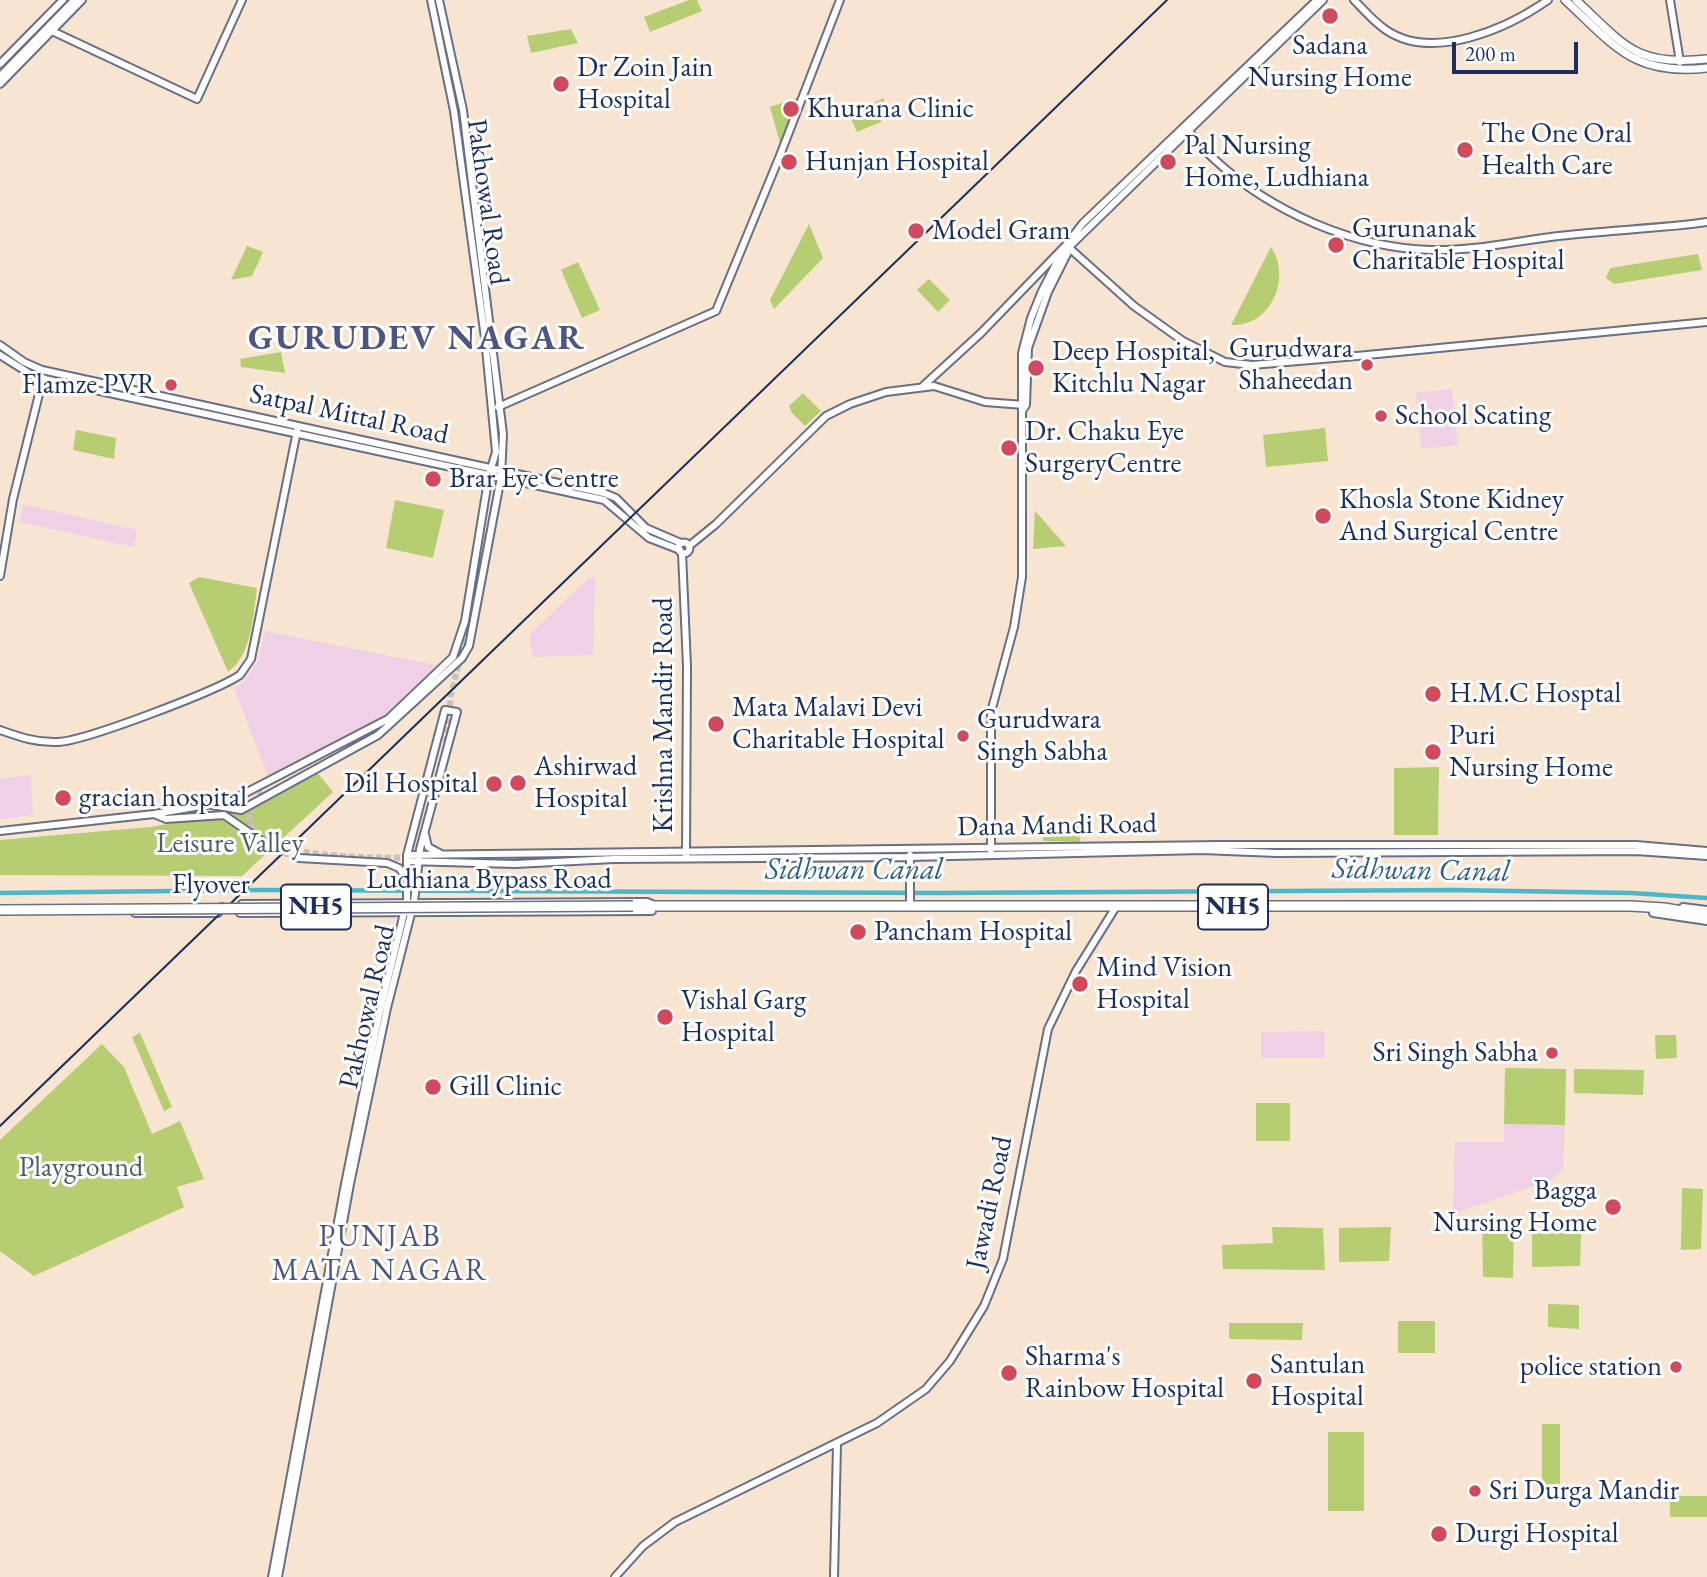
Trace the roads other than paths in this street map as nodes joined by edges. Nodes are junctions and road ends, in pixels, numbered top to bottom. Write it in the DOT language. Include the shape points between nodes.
graph roads {
  1 [pos="63,0"];
  2 [pos="70,0"];
  3 [pos="75,0"];
  4 [pos="82,0"];
  5 [pos="242,0"];
  6 [pos="430,0"];
  7 [pos="439,0"];
  8 [pos="840,0"];
  9 [pos="1317,0"];
  10 [pos="1323,0"];
  11 [pos="1354,0"];
  12 [pos="1548,0"];
  13 [pos="1565,0"];
  14 [pos="1576,0"];
  15 [pos="1671,0"];
  16 [pos="52,31"];
  17 [pos="1707,59"];
  18 [pos="1680,62"];
  19 [pos="0,64"];
  20 [pos="1707,68"];
  21 [pos="0,71"];
  22 [pos="0,77"];
  23 [pos="0,84"];
  24 [pos="1187,130"];
  25 [pos="1707,222"];
  26 [pos="1068,247"];
  27 [pos="1707,322"];
  28 [pos="0,345"];
  29 [pos="0,355"];
  30 [pos="43,378"];
  31 [pos="922,387"];
  32 [pos="1023,407"];
  33 [pos="496,408"];
  34 [pos="298,426"];
  35 [pos="296,434"];
  36 [pos="490,471"];
  37 [pos="502,474"];
  38 [pos="684,549"];
  39 [pos="0,576"];
  40 [pos="445,668"];
  41 [pos="388,719"];
  42 [pos="0,730"];
  43 [pos="263,793"];
  44 [pos="210,805"];
  45 [pos="154,814"];
  46 [pos="0,831"];
  47 [pos="422,836"];
  48 [pos="275,850"];
  49 [pos="1707,850"];
  50 [pos="991,852"];
  51 [pos="910,853"];
  52 [pos="446,855"];
  53 [pos="544,855"];
  54 [pos="686,855"];
  55 [pos="1707,856"];
  56 [pos="534,857"];
  57 [pos="299,858"];
  58 [pos="413,858"];
  59 [pos="549,862"];
  60 [pos="439,863"];
  61 [pos="417,873"];
  62 [pos="409,881"];
  63 [pos="410,902"];
  64 [pos="910,903"];
  65 [pos="652,907"];
  66 [pos="0,910"];
  67 [pos="1114,910"];
  68 [pos="1671,910"];
  69 [pos="408,912"];
  70 [pos="218,913"];
  71 [pos="1653,913"];
  72 [pos="1707,913"];
  73 [pos="1707,921"];
  74 [pos="837,1445"];
  75 [pos="272,1577"];
  76 [pos="278,1577"];
  77 [pos="615,1577"];
  78 [pos="834,1577"];
  1 -- 19 [label="street"];
  2 -- 21 [label="main road"];
  3 -- 22 [label="main road"];
  4 -- 16 [label="street"];
  5 -- 16 [label="street" via="197,99"];
  6 -- 33 [label="street, Pakhowal Road" via="454,111"];
  7 -- 33 [label="street, Pakhowal Road" via="463,110"];
  8 -- 33 [label="street" via="716,311"];
  9 -- 24 [label="street"];
  10 -- 24 [label="street"];
  11 -- 12 [label="street" via="1387,31 1436,42 1470,39 1527,15"];
  13 -- 20 [label="main road" via="1634,60 1671,70"];
  14 -- 18 [label="main road" via="1629,49 1653,59"];
  15 -- 18 [label="street"];
  16 -- 23 [label="street"];
  17 -- 18 [label="main road"];
  24 -- 25 [label="street" via="1213,159 1250,188 1292,213 1378,244 1430,250 1478,248"];
  24 -- 26 [label="street"];
  26 -- 27 [label="street" via="1134,306 1183,341 1226,362 1252,365"];
  26 -- 31 [label="street"];
  26 -- 32 [label="street" via="1028,348"];
  28 -- 34 [label="street, Satpal Mittal Road" via="46,371"];
  29 -- 30 [label="street, Satpal Mittal Road" via="23,372"];
  30 -- 35 [label="street, Satpal Mittal Road"];
  30 -- 39 [label="street" via="13,499"];
  31 -- 32 [label="street"];
  31 -- 38 [label="street" via="864,398 826,416 716,524"];
  32 -- 50 [label="street" via="1022,577 1014,627 990,712"];
  33 -- 36 [label="street, Pakhowal Road" via="496,452"];
  33 -- 37 [label="street, Pakhowal Road" via="503,434"];
  34 -- 35 [label="street"];
  34 -- 36 [label="street, Satpal Mittal Road"];
  35 -- 36 [label="street, Satpal Mittal Road"];
  35 -- 42 [label="street" via="254,648 240,675 61,742 35,742"];
  36 -- 37 [label="street"];
  36 -- 40 [label="street, Pakhowal Road" via="465,621"];
  37 -- 38 [label="street" via="604,500 649,538"];
  37 -- 40 [label="street, Pakhowal Road" via="465,655"];
  38 -- 54 [label="street, Krishna Mandir Road"];
  40 -- 41 [label="street"];
  40 -- 44 [label="street" via="387,728 366,741 242,810"];
  41 -- 43 [label="street" via="383,729"];
  41 -- 44 [label="street" via="263,786"];
  44 -- 45 [label="street"];
  45 -- 46 [label="street"];
  45 -- 48 [label="street" via="166,819 223,815"];
  47 -- 52 [label="street" via="428,847"];
  47 -- 58 [label="street, Pakhowal Road"];
  47 -- 58 [label="street, Pakhowal Road" via="457,712 445,710"];
  49 -- 50 [label="street, Dana Mandi Road" via="1636,845 1221,845"];
  50 -- 51 [label="street, Dana Mandi Road"];
  50 -- 55 [label="street" via="1636,851"];
  51 -- 54 [label="street, Dana Mandi Road"];
  51 -- 64 [label="street"];
  52 -- 53 [label="street, Dana Mandi Road"];
  52 -- 58 [label="street, Dana Mandi Road"];
  53 -- 54 [label="street, Dana Mandi Road"];
  53 -- 56 [label="street"];
  53 -- 59 [label="street"];
  54 -- 59 [label="street"];
  57 -- 62 [label="street" via="387,863 399,868"];
  58 -- 60 [label="street"];
  58 -- 61 [label="street, Pakhowal Road"];
  58 -- 62 [label="street, Pakhowal Road"];
  59 -- 60 [label="street"];
  60 -- 61 [label="street"];
  61 -- 62 [label="street, Pakhowal Road"];
  62 -- 63 [label="street, Pakhowal Road"];
  63 -- 65 [label="street, Ludhiana Bypass Road"];
  63 -- 69 [label="street, Pakhowal Road"];
  63 -- 69 [label="street, Ludhiana Bypass Road" via="242,904 240,913"];
  64 -- 65 [label="highway, Ludhiana Bypass Road / NH5"];
  64 -- 68 [label="highway, Ludhiana Bypass Road / NH5"];
  65 -- 66 [label="highway, Flyover / NH5, bridge"];
  65 -- 67 [label="highway, Ludhiana Bypass Road / NH5"];
  65 -- 69 [label="street, Ludhiana Bypass Road"];
  66 -- 70 [label="street"];
  67 -- 71 [label="highway, Ludhiana Bypass Road / NH5"];
  67 -- 74 [label="street, Jawadi Road" via="1061,999 1045,1038 1008,1238 984,1306 934,1381 877,1423"];
  68 -- 71 [label="highway, NH5"];
  68 -- 72 [label="highway, NH5"];
  69 -- 75 [label="street, Pakhowal Road" via="379,1015"];
  69 -- 76 [label="street, Pakhowal Road" via="348,1196"];
  71 -- 73 [label="street"];
  74 -- 77 [label="street, Jawadi Road" via="675,1522 643,1546"];
  74 -- 78 [label="street"];
}
